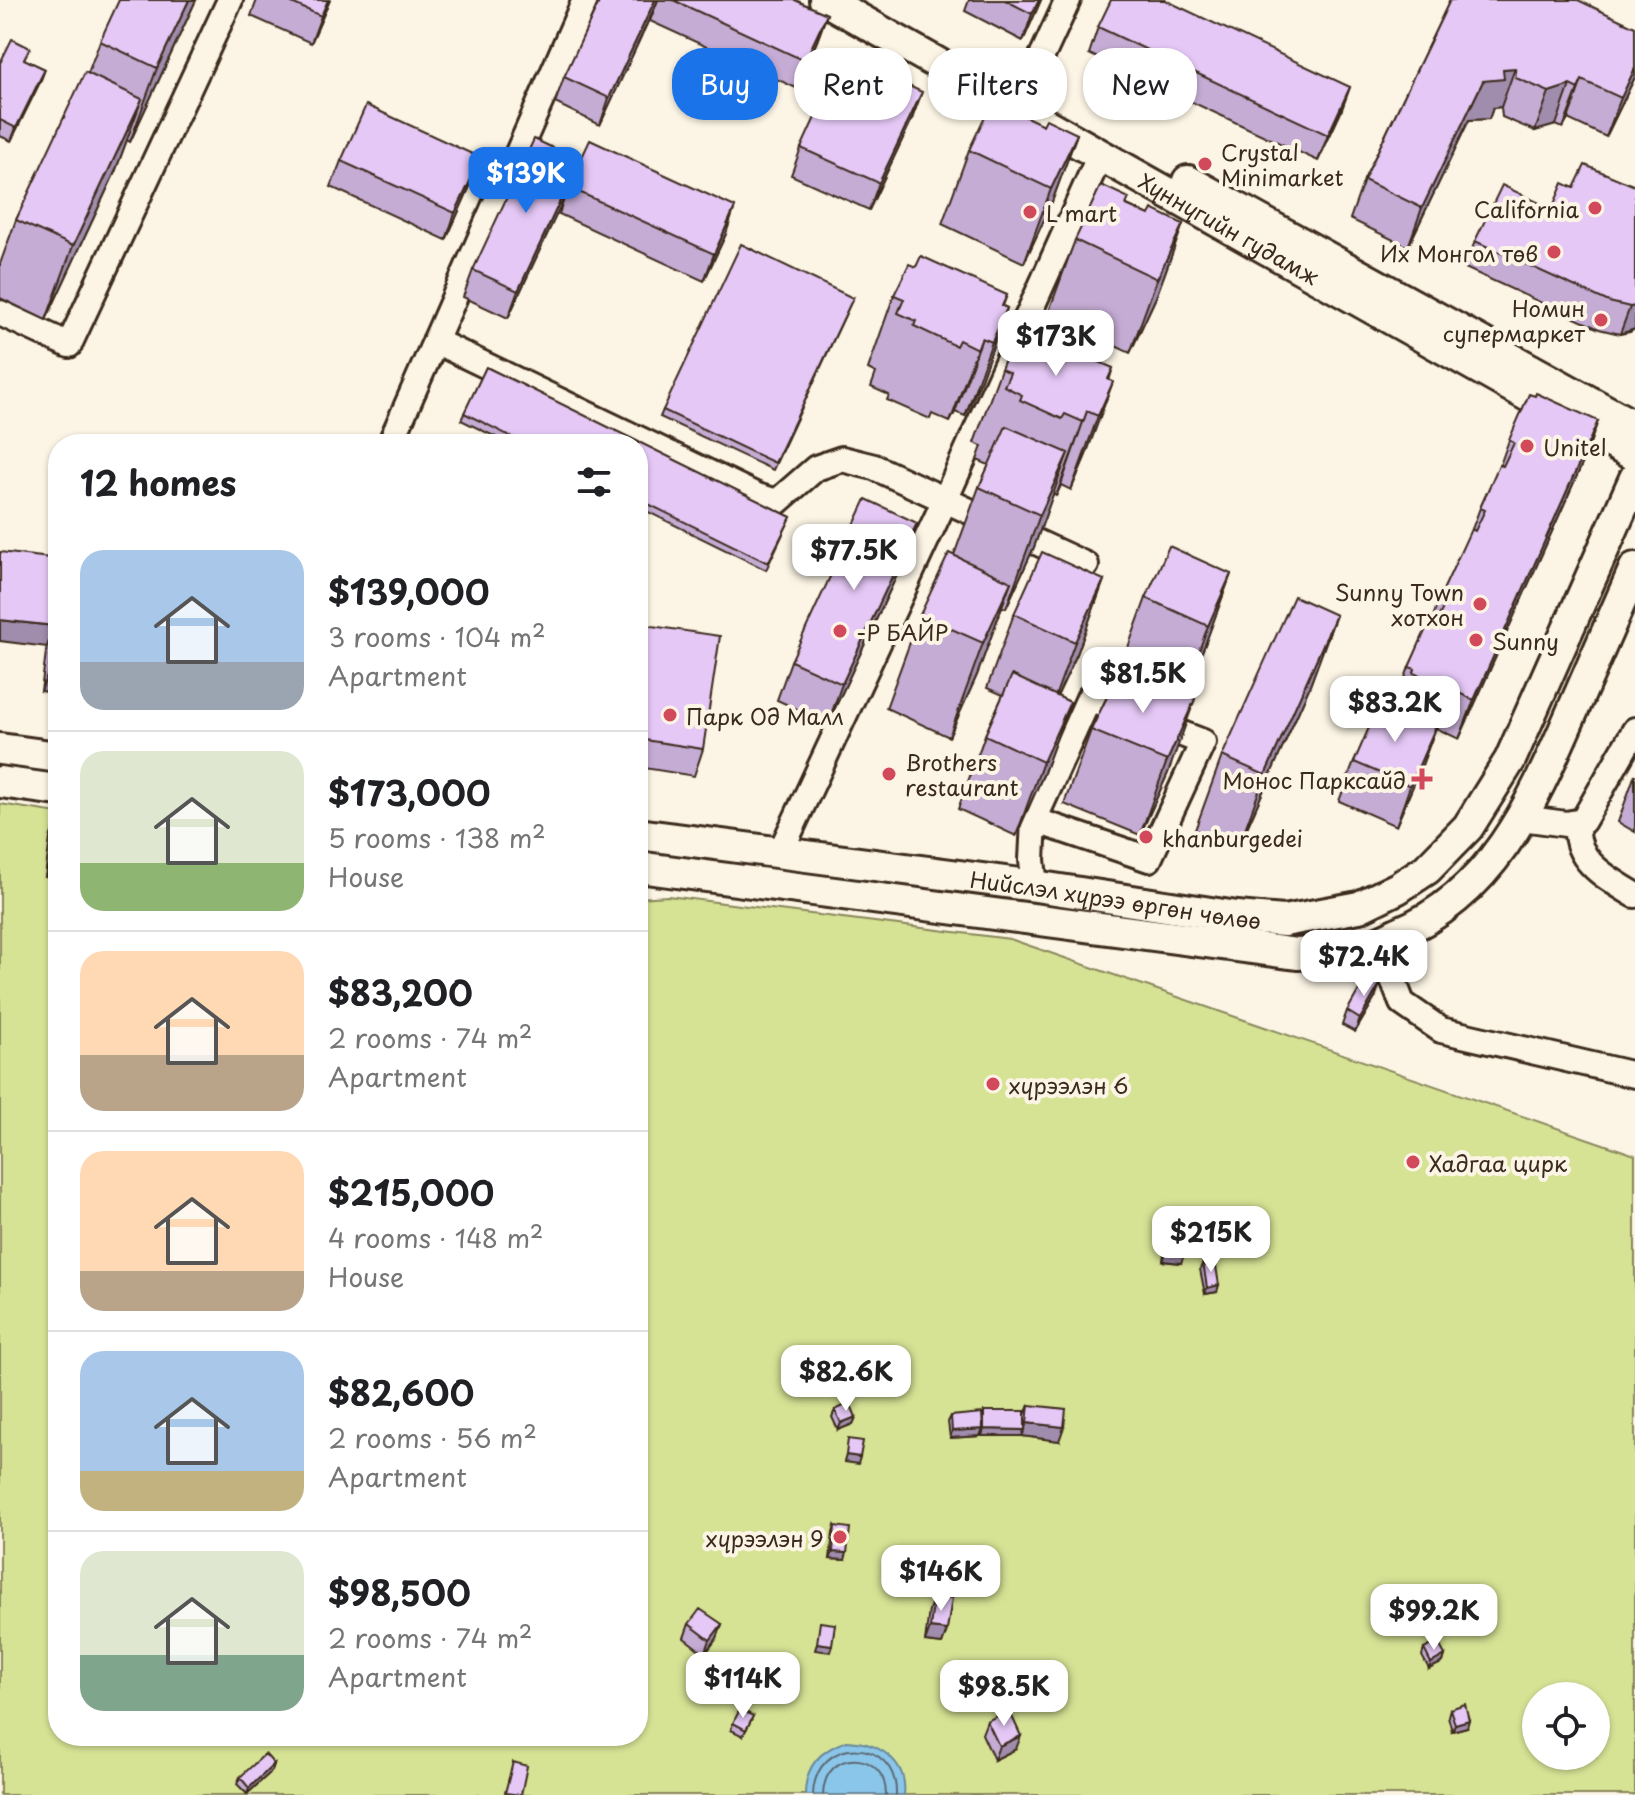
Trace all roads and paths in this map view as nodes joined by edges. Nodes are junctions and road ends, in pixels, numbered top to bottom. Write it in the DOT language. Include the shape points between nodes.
graph roads {
  1 [pos="230,0"];
  2 [pos="585,0"];
  3 [pos="825,0"];
  4 [pos="867,0"];
  5 [pos="1068,0"];
  6 [pos="941,48"];
  7 [pos="1046,48"];
  8 [pos="928,52"];
  9 [pos="1050,120"];
  10 [pos="1059,120"];
  11 [pos="1100,155"];
  12 [pos="1,316"];
  13 [pos="435,341"];
  14 [pos="1635,427"];
  15 [pos="394,434"];
  16 [pos="628,434"];
  17 [pos="648,444"];
  18 [pos="1635,456"];
  19 [pos="1635,478"];
  20 [pos="945,500"];
  21 [pos="1086,565"];
  22 [pos="1635,568"];
  23 [pos="1635,730"];
  24 [pos="0,749"];
  25 [pos="48,756"];
  26 [pos="0,782"];
  27 [pos="48,789"];
  28 [pos="1522,818"];
  29 [pos="1034,820"];
  30 [pos="1577,823"];
  31 [pos="648,835"];
  32 [pos="748,848"];
  33 [pos="780,853"];
  34 [pos="648,868"];
  35 [pos="744,881"];
  36 [pos="1035,886"];
  37 [pos="1635,895"];
  38 [pos="1378,941"];
  39 [pos="1635,1075"];
  1 -- 12 [label="street" via="69,345"];
  2 -- 13 [label="street"];
  3 -- 8 [label="main road, Хүннүгийн гудамж"];
  4 -- 6 [label="main road, Хүннүгийн гудамж"];
  5 -- 7 [label="street"];
  9 -- 11 [label="main road, Хүннүгийн гудамж"];
  10 -- 14 [label="main road, Хүннүгийн гудамж"];
  11 -- 18 [label="main road, Хүннүгийн гудамж"];
  11 -- 20 [label="street"];
  13 -- 15 [label="street"];
  13 -- 16 [label="street"];
  17 -- 20 [label="street" via="777,502 816,468 842,459 874,467"];
  19 -- 36 [label="main road, Нийслэл хүрээ өргөн чөлөө" via="1510,760 1468,827 1427,869 1359,907 1284,921"];
  20 -- 21 [label="street"];
  20 -- 33 [label="street"];
  22 -- 28 [label="main road, Нийслэл хүрээ өргөн чөлөө"];
  23 -- 30 [label="street" via="1589,812"];
  24 -- 25 [label="main road"];
  26 -- 27 [label="main road"];
  28 -- 30 [label="street"];
  28 -- 38 [label="main road, Нийслэл хүрээ өргөн чөлөө" via="1482,875 1449,905"];
  29 -- 29 [label="street" via="1089,698 1203,742 1149,859"];
  29 -- 36 [label="street"];
  30 -- 37 [label="street" via="1575,838 1598,873"];
  31 -- 32 [label="main road, Нийслэл хүрээ өргөн чөлөө"];
  32 -- 33 [label="main road, Нийслэл хүрээ өргөн чөлөө"];
  32 -- 35 [label="main road"];
  33 -- 36 [label="main road, Нийслэл хүрээ өргөн чөлөө"];
  34 -- 35 [label="main road, Нийслэл хүрээ өргөн чөлөө"];
  35 -- 38 [label="main road, Нийслэл хүрээ өргөн чөлөө" via="1297,954 1366,947"];
  38 -- 39 [label="street" via="1402,1003 1441,1030"];
}
